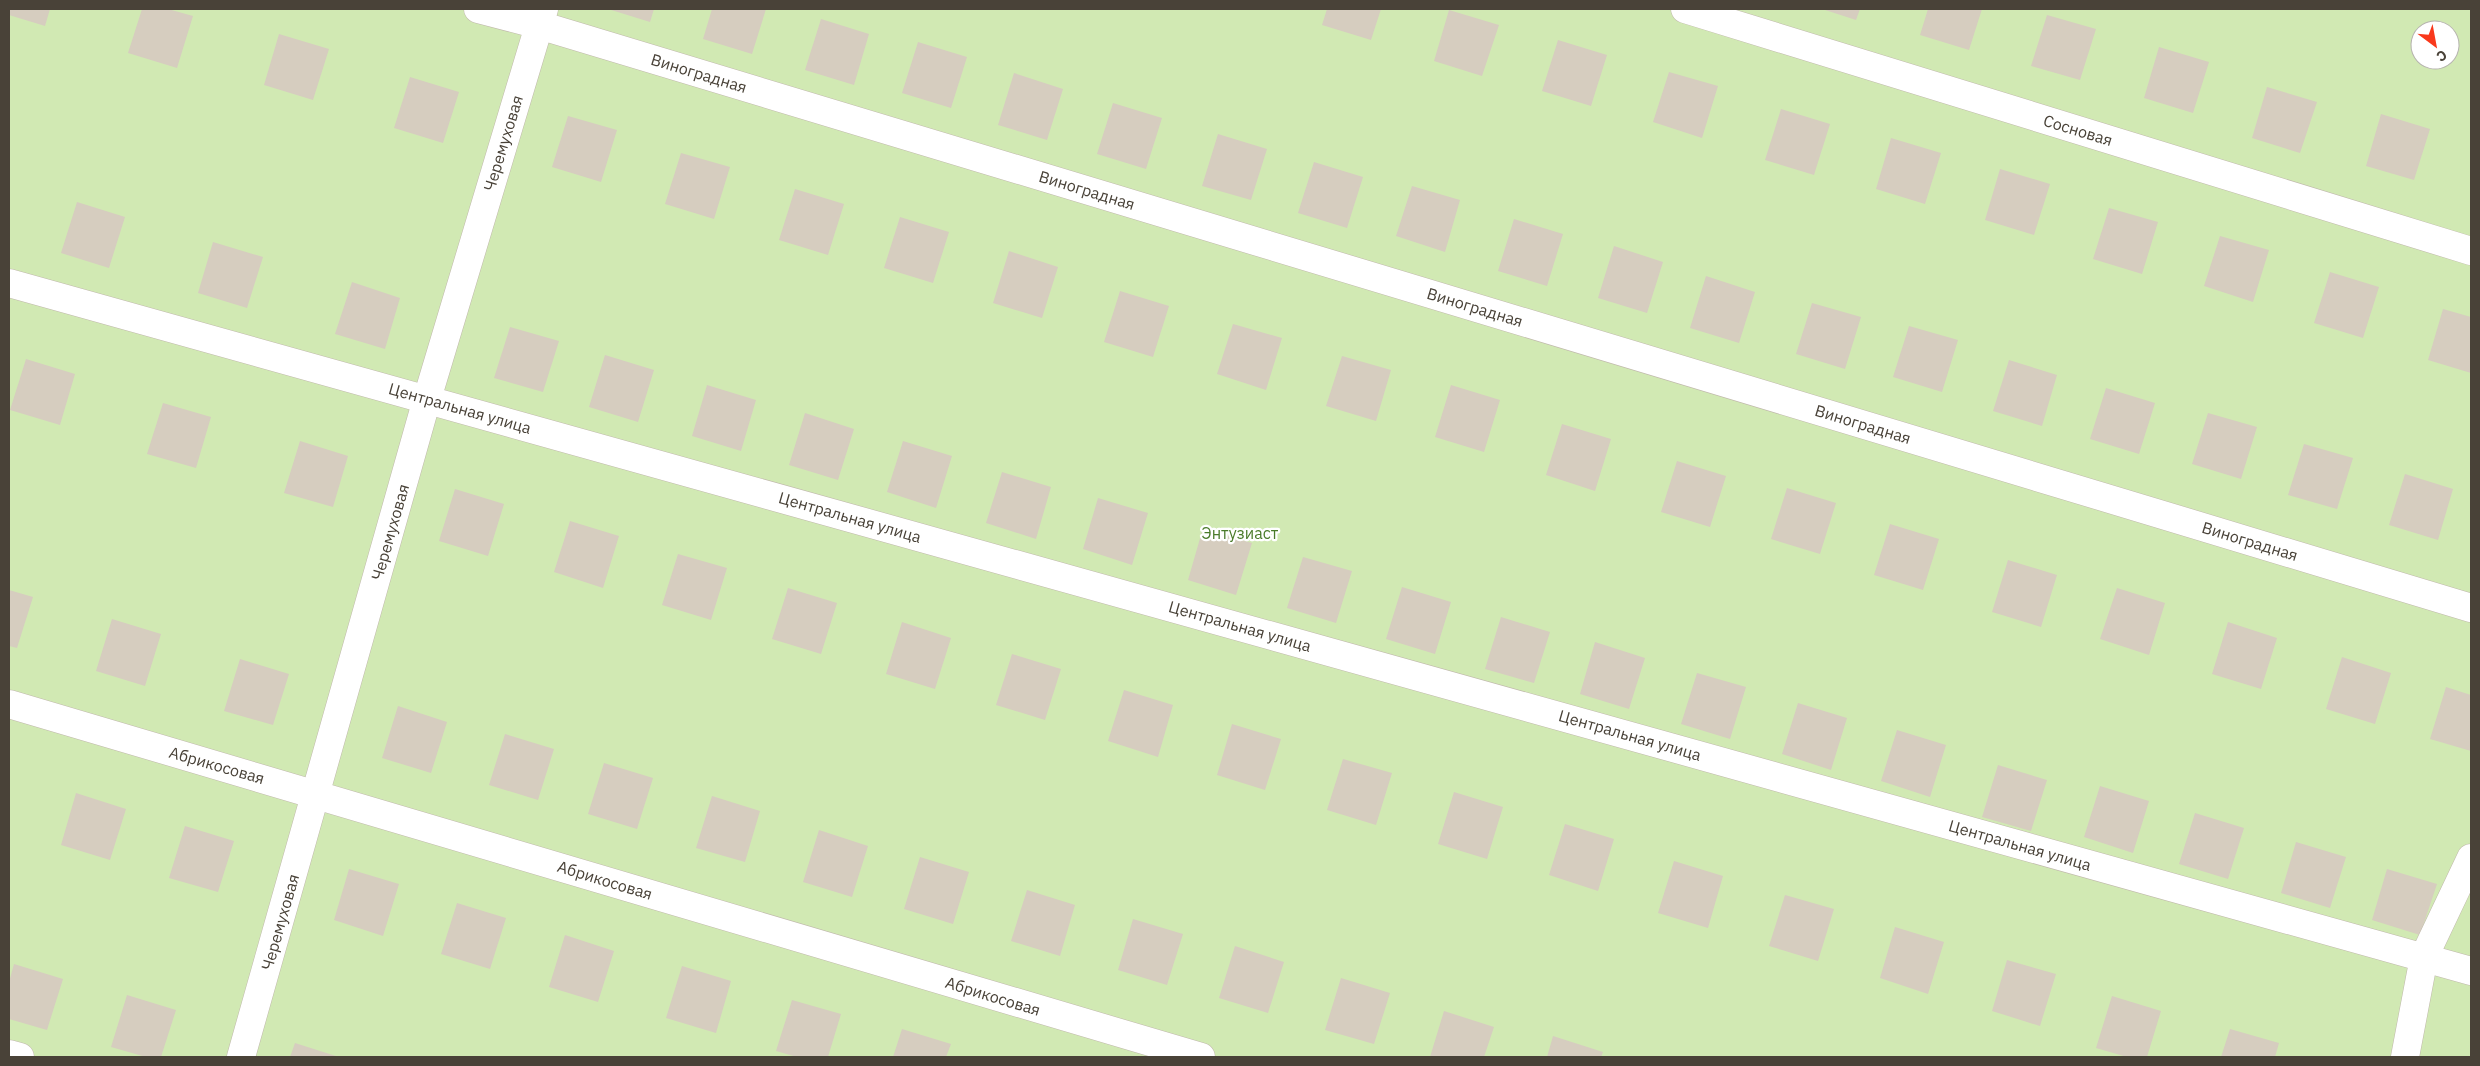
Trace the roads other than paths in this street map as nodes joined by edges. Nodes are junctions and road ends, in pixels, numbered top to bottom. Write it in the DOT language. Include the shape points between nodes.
graph roads {
  1 [pos="478,9"];
  2 [pos="1685,9"];
  3 [pos="541,17"];
  4 [pos="2471,251"];
  5 [pos="9,283"];
  6 [pos="427,399"];
  7 [pos="2471,608"];
  8 [pos="9,704"];
  9 [pos="317,795"];
  10 [pos="2471,858"];
  11 [pos="2424,957"];
  12 [pos="2471,971"];
  13 [pos="9,1054"];
  14 [pos="20,1057"];
  15 [pos="241,1057"];
  16 [pos="1201,1057"];
  17 [pos="2405,1057"];
  1 -- 3 [label="street, Виноградная"];
  2 -- 4 [label="street, Сосновая"];
  3 -- 6 [label="street, Черемуховая"];
  3 -- 7 [label="street, Виноградная"];
  5 -- 6 [label="street, Центральная улица"];
  6 -- 9 [label="street, Черемуховая"];
  6 -- 11 [label="street, Центральная улица"];
  8 -- 9 [label="street, Абрикосовая"];
  9 -- 15 [label="street, Черемуховая"];
  9 -- 16 [label="street, Абрикосовая"];
  10 -- 11 [label="street"];
  11 -- 12 [label="street, Центральная улица"];
  11 -- 17 [label="street"];
  13 -- 14 [label="street"];
}
